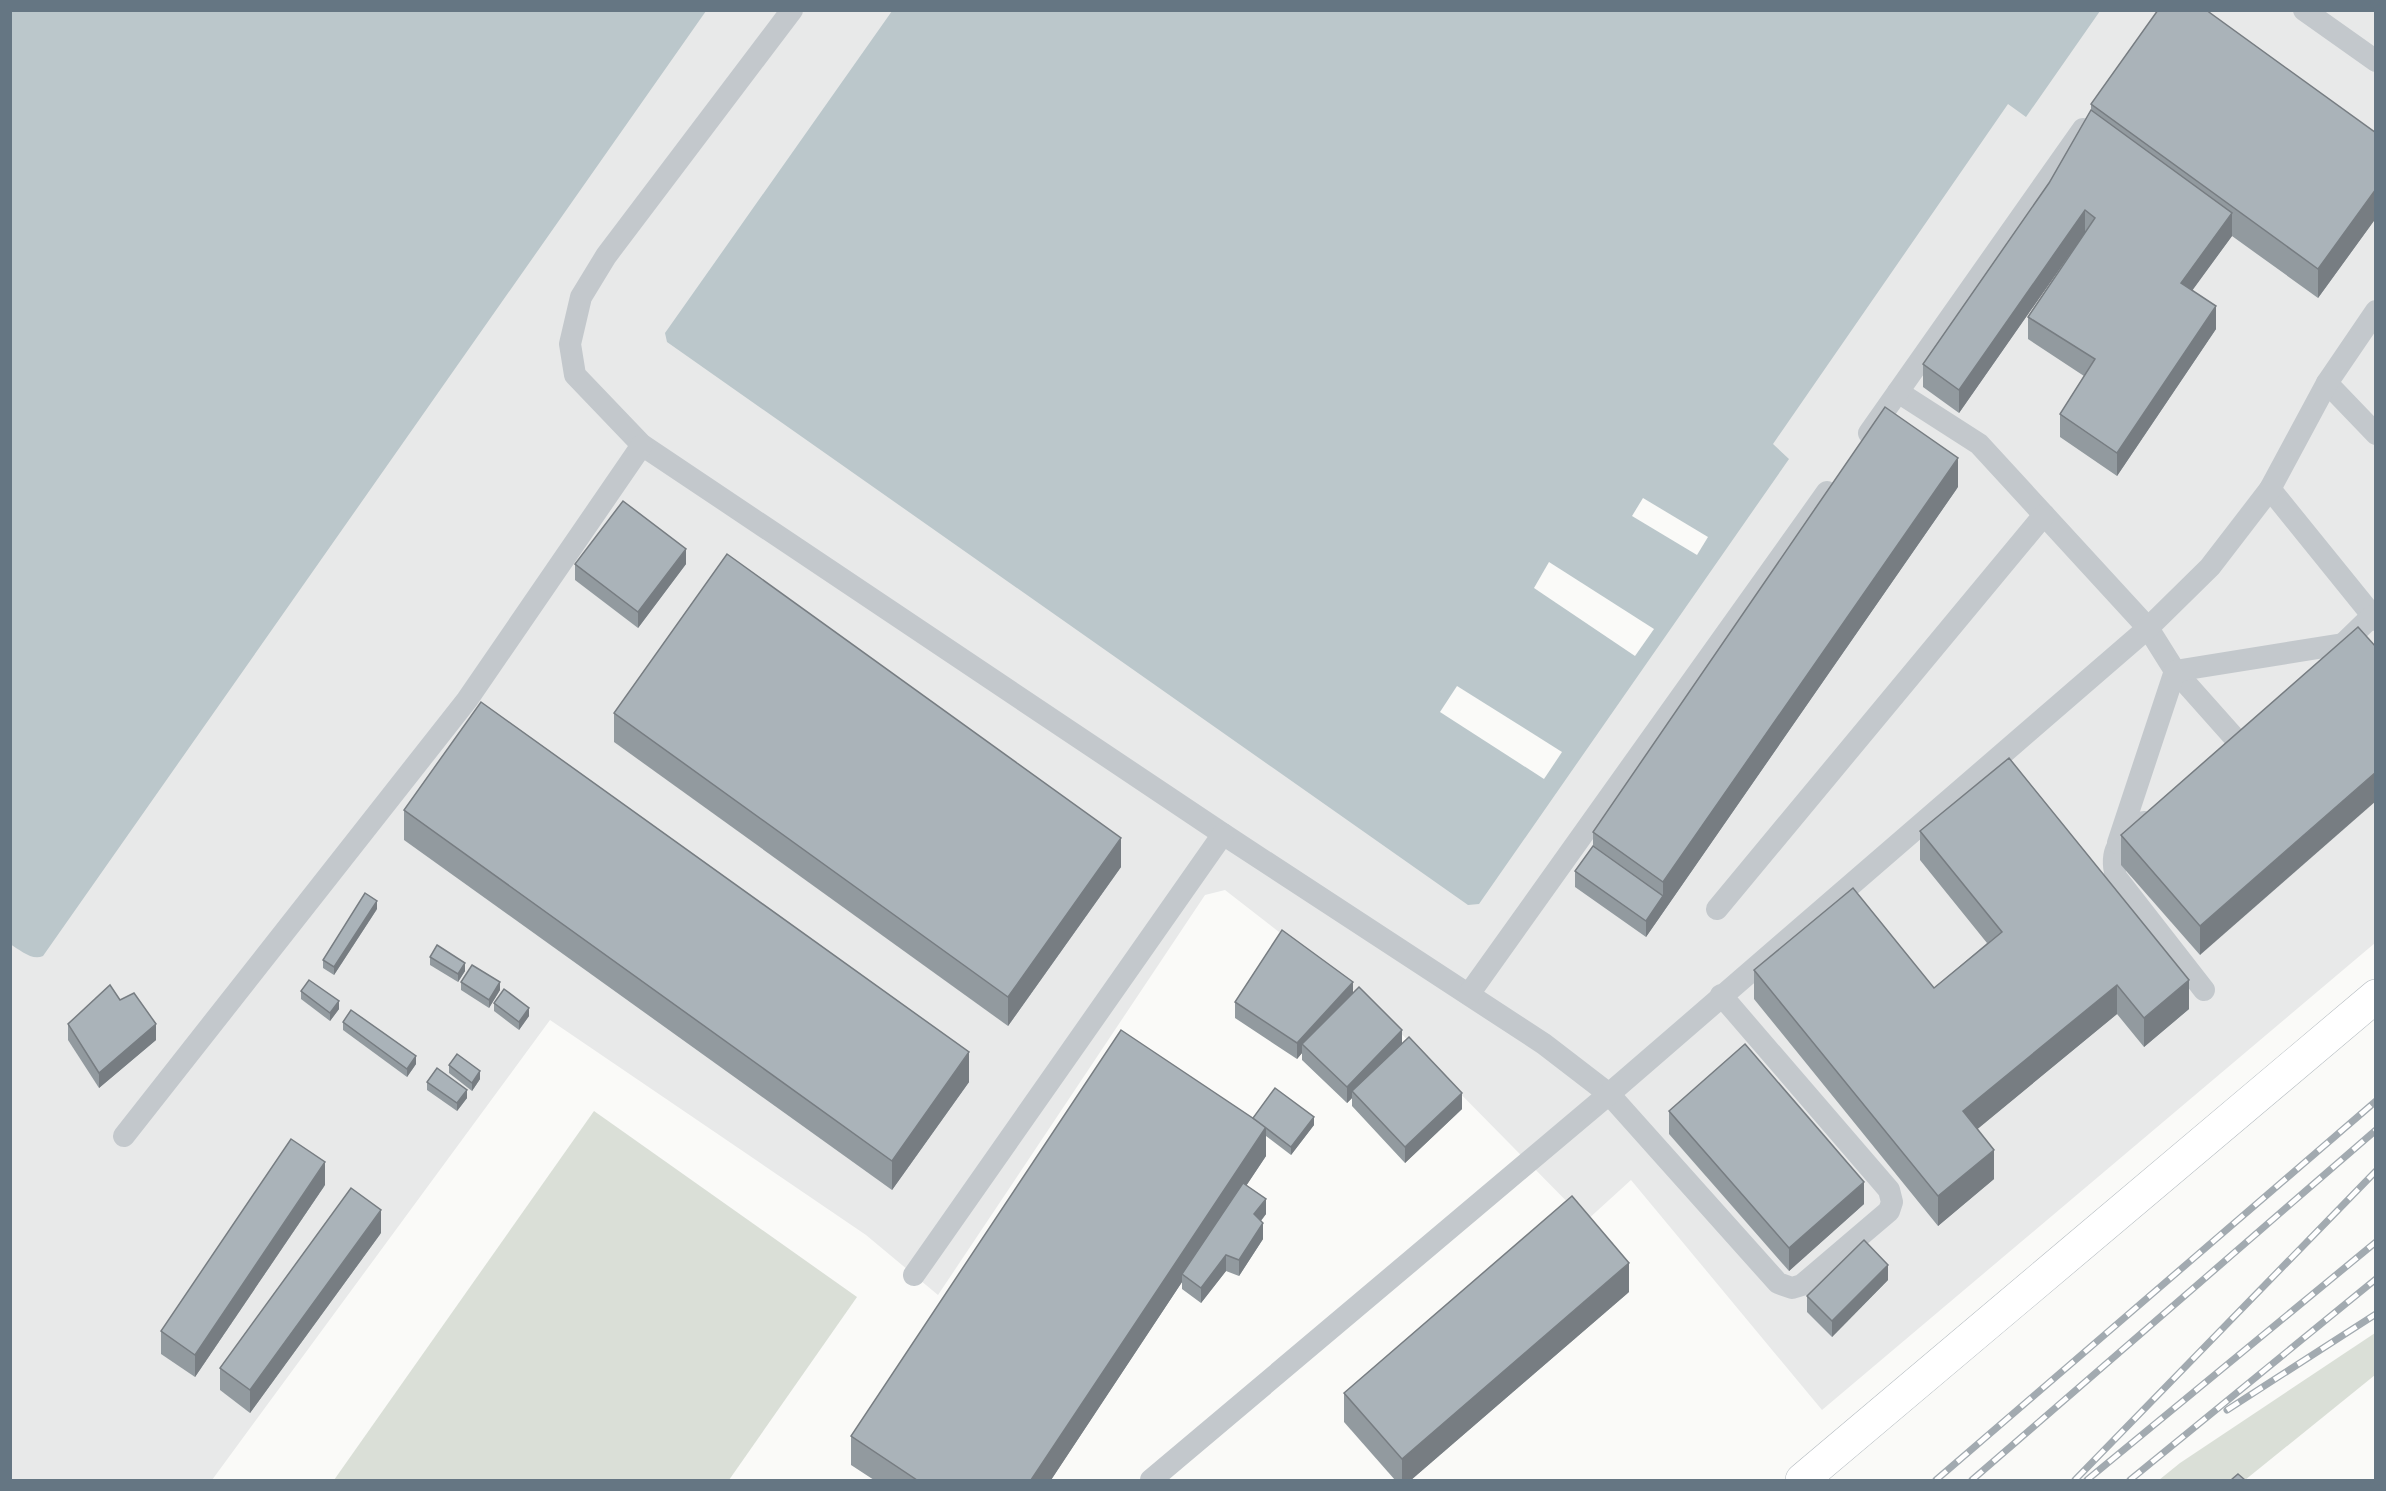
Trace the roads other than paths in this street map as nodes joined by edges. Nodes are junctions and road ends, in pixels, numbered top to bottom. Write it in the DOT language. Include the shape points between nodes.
graph roads {
  1 [pos="792,10"];
  2 [pos="2304,10"];
  3 [pos="2376,61"];
  4 [pos="2098,108"];
  5 [pos="2376,311"];
  6 [pos="2327,383"];
  7 [pos="1898,392"];
  8 [pos="2376,434"];
  9 [pos="642,445"];
  10 [pos="1857,450"];
  11 [pos="1836,480"];
  12 [pos="2270,489"];
  13 [pos="2044,515"];
  14 [pos="2374,618"];
  15 [pos="2148,628"];
  16 [pos="2343,644"];
  17 [pos="2317,669"];
  18 [pos="2175,671"];
  19 [pos="2257,727"];
  20 [pos="2161,807"];
  21 [pos="1223,834"];
  22 [pos="2118,843"];
  23 [pos="1717,909"];
  24 [pos="2204,990"];
  25 [pos="1469,994"];
  26 [pos="1721,995"];
  27 [pos="2376,996"];
  28 [pos="1609,1094"];
  29 [pos="124,1136"];
  30 [pos="914,1275"];
  31 [pos="1151,1480"];
  32 [pos="1802,1480"];
  1 -- 9 [label="lane" via="606,256 581,297 570,344 575,375"];
  2 -- 3 [label="lane"];
  4 -- 7 [label="lane"];
  5 -- 6 [label="lane"];
  6 -- 8 [label="lane"];
  6 -- 12 [label="lane"];
  7 -- 10 [label="lane"];
  7 -- 13 [label="lane" via="1979,444"];
  9 -- 21 [label="lane"];
  9 -- 29 [label="lane" via="467,700"];
  11 -- 25 [label="lane"];
  12 -- 14 [label="lane"];
  12 -- 15 [label="lane" via="2210,567"];
  13 -- 15 [label="lane"];
  13 -- 23 [label="lane"];
  14 -- 16 [label="lane"];
  15 -- 18 [label="lane"];
  15 -- 26 [label="lane"];
  16 -- 17 [label="lane"];
  16 -- 18 [label="lane"];
  18 -- 19 [label="lane" via="2231,751"];
  18 -- 22 [label="lane"];
  20 -- 22 [label="lane"];
  21 -- 25 [label="lane"];
  21 -- 30 [label="lane"];
  22 -- 24 [label="lane" via="2112,862 2116,877"];
  25 -- 28 [label="lane"];
  26 -- 28 [label="lane"];
  26 -- 28 [label="lane" via="1889,1191 1890,1211 1802,1286 1792,1288 1778,1283"];
  27 -- 32 [label="street"];
  28 -- 31 [label="lane"];
}
